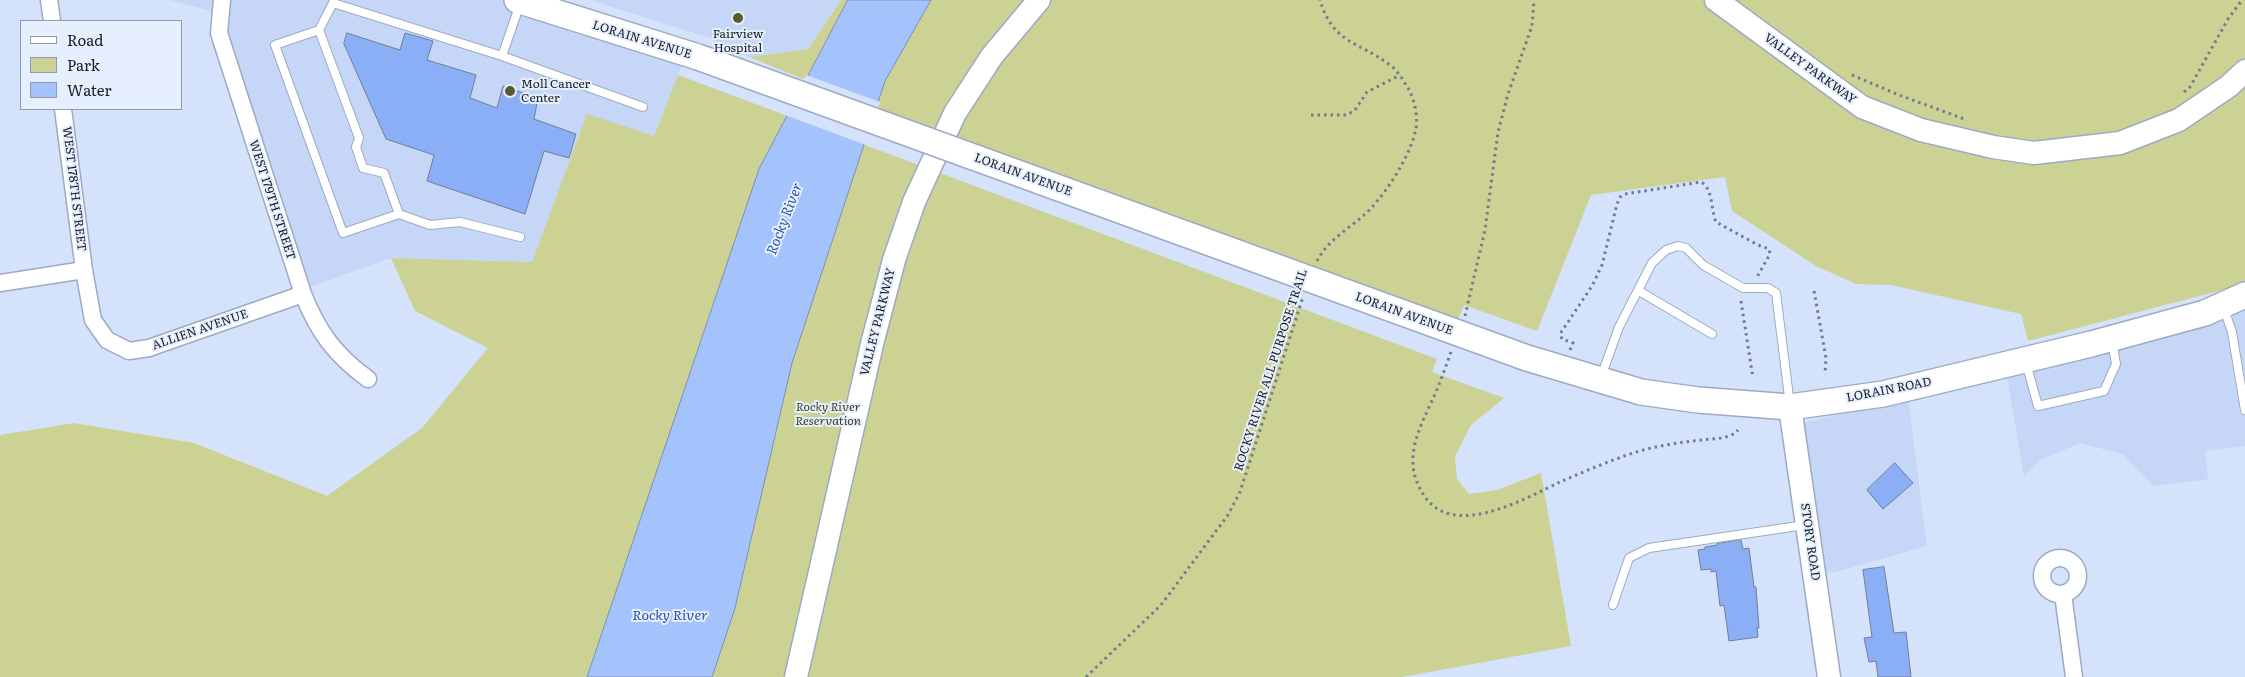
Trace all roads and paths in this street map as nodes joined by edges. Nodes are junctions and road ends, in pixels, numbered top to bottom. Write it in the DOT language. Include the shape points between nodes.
graph roads {
  1 [pos="49,0"];
  2 [pos="222,0"];
  3 [pos="520,0"];
  4 [pos="1039,0"];
  5 [pos="1320,0"];
  6 [pos="1716,0"];
  7 [pos="2242,0"];
  8 [pos="52,20"];
  9 [pos="319,30"];
  10 [pos="502,56"];
  11 [pos="2245,71"];
  12 [pos="1850,74"];
  13 [pos="1400,75"];
  14 [pos="2178,98"];
  15 [pos="643,107"];
  16 [pos="63,110"];
  17 [pos="1311,115"];
  18 [pos="1971,121"];
  19 [pos="400,214"];
  20 [pos="520,238"];
  21 [pos="1316,265"];
  22 [pos="84,270"];
  23 [pos="0,283"];
  24 [pos="1306,288"];
  25 [pos="1639,291"];
  26 [pos="1814,291"];
  27 [pos="303,294"];
  28 [pos="2234,300"];
  29 [pos="1741,301"];
  30 [pos="1712,334"];
  31 [pos="2112,339"];
  32 [pos="1573,343"];
  33 [pos="1570,351"];
  34 [pos="1527,358"];
  35 [pos="2025,360"];
  36 [pos="1825,374"];
  37 [pos="1753,378"];
  38 [pos="368,379"];
  39 [pos="1600,380"];
  40 [pos="1790,407"];
  41 [pos="2245,410"];
  42 [pos="1807,525"];
  43 [pos="2063,594"];
  44 [pos="1613,605"];
  45 [pos="796,677"];
  46 [pos="1086,677"];
  47 [pos="1829,677"];
  48 [pos="2074,677"];
  1 -- 8 [label="street"];
  2 -- 27 [label="street, WEST 179TH STREET" via="220,33"];
  3 -- 10 [label="lane"];
  3 -- 34 [label="main road, LORAIN AVENUE, bridge" via="698,57"];
  4 -- 45 [label="street, VALLEY PARKWAY" via="992,56 955,113 914,202 894,260 872,344"];
  5 -- 13 [label="path, ROCKY RIVER ALL PURPOSE TRAIL" via="1329,23 1338,34 1391,65"];
  6 -- 11 [label="street, VALLEY PARKWAY" via="1862,107 1921,130 2034,153 2120,143 2179,120 2229,86"];
  7 -- 14 [label="path" via="2228,18 2190,86"];
  9 -- 10 [label="lane" via="333,4"];
  9 -- 19 [label="lane" via="359,138 356,147 363,168 384,174"];
  9 -- 19 [label="lane" via="275,45 343,233"];
  10 -- 15 [label="lane"];
  12 -- 18 [label="path"];
  13 -- 17 [label="path" via="1367,92 1355,110 1347,115"];
  13 -- 21 [label="path, ROCKY RIVER ALL PURPOSE TRAIL" via="1416,112 1416,131 1409,148 1377,202 1322,252"];
  16 -- 22 [label="street, WEST 178TH STREET"];
  19 -- 20 [label="lane" via="430,225 460,222"];
  22 -- 23 [label="street"];
  22 -- 27 [label="street, ALLIEN AVENUE" via="93,320 107,340 129,350 148,348"];
  24 -- 46 [label="path, ROCKY RIVER ALL PURPOSE TRAIL" via="1240,492 1228,515 1161,605"];
  25 -- 30 [label="lane"];
  25 -- 39 [label="lane" via="1619,327"];
  25 -- 40 [label="lane" via="1656,258 1678,246 1686,248 1703,264 1744,288 1772,289 1776,293"];
  26 -- 36 [label="path" via="1826,358"];
  27 -- 38 [label="street, WEST 179TH STREET" via="312,319 333,349"];
  28 -- 31 [label="main road, LORAIN ROAD" via="2205,313"];
  28 -- 41 [label="lane" via="2232,332"];
  29 -- 37 [label="path"];
  31 -- 35 [label="main road, LORAIN ROAD"];
  31 -- 35 [label="lane" via="2116,364 2104,392 2038,406"];
  32 -- 33 [label="path"];
  34 -- 39 [label="main road, LORAIN ROAD"];
  35 -- 40 [label="main road, LORAIN ROAD" via="1883,394"];
  39 -- 40 [label="main road, LORAIN ROAD" via="1660,395"];
  40 -- 42 [label="street, STORY ROAD"];
  42 -- 44 [label="lane" via="1638,552 1629,558"];
  42 -- 47 [label="street, STORY ROAD"];
  43 -- 48 [label="street"];
}
